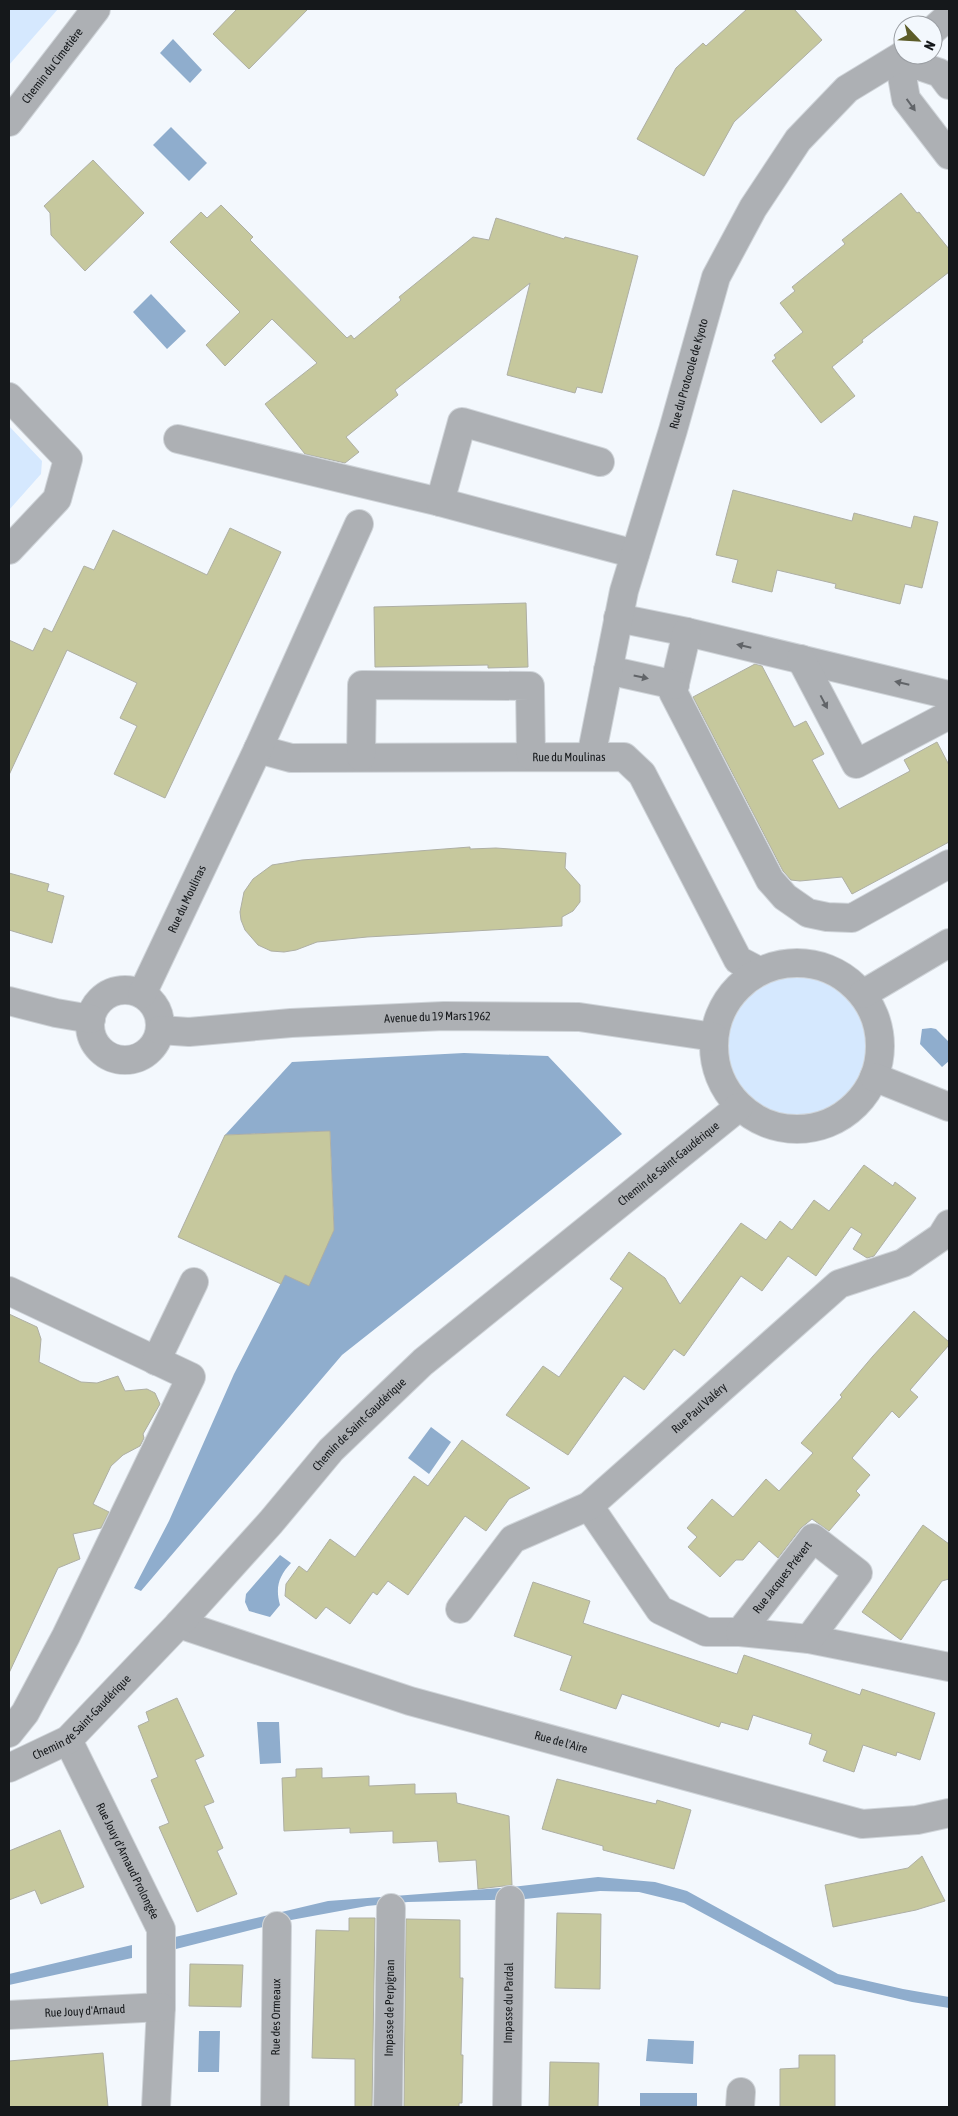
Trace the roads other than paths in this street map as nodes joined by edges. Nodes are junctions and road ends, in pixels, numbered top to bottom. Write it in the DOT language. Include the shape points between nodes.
graph roads {
  1 [pos="96,9"];
  2 [pos="893,62"];
  3 [pos="902,65"];
  4 [pos="920,65"];
  5 [pos="949,85"];
  6 [pos="9,122"];
  7 [pos="949,155"];
  8 [pos="9,397"];
  9 [pos="178,439"];
  10 [pos="600,462"];
  11 [pos="440,502"];
  12 [pos="359,524"];
  13 [pos="9,550"];
  14 [pos="635,554"];
  15 [pos="618,618"];
  16 [pos="687,632"];
  17 [pos="802,659"];
  18 [pos="608,670"];
  19 [pos="674,685"];
  20 [pos="949,694"];
  21 [pos="949,714"];
  22 [pos="258,749"];
  23 [pos="531,756"];
  24 [pos="361,757"];
  25 [pos="590,757"];
  26 [pos="949,864"];
  27 [pos="949,943"];
  28 [pos="759,971"];
  29 [pos="142,994"];
  30 [pos="863,994"];
  31 [pos="9,1000"];
  32 [pos="91,1019"];
  33 [pos="160,1030"];
  34 [pos="714,1037"];
  35 [pos="874,1077"];
  36 [pos="739,1107"];
  37 [pos="949,1107"];
  38 [pos="949,1224"];
  39 [pos="194,1282"];
  40 [pos="9,1291"];
  41 [pos="156,1362"];
  42 [pos="589,1506"];
  43 [pos="460,1610"];
  44 [pos="179,1624"];
  45 [pos="740,1632"];
  46 [pos="809,1639"];
  47 [pos="949,1667"];
  48 [pos="9,1732"];
  49 [pos="68,1740"];
  50 [pos="9,1768"];
  51 [pos="949,1813"];
  52 [pos="510,1900"];
  53 [pos="391,1908"];
  54 [pos="277,1926"];
  55 [pos="161,2007"];
  56 [pos="9,2015"];
  57 [pos="156,2107"];
  58 [pos="275,2107"];
  59 [pos="388,2107"];
  60 [pos="507,2107"];
  1 -- 6 [label="street, Chemin du Cimetière"];
  2 -- 14 [label="street, Rue du Protocole de Kyoto" via="848,89 798,140 753,208 716,276"];
  3 -- 7 [label="street, one-way" via="906,99"];
  4 -- 5 [label="street" via="940,73"];
  8 -- 13 [label="street" via="68,459 57,499"];
  9 -- 11 [label="street"];
  10 -- 11 [label="street" via="462,422"];
  11 -- 14 [label="street"];
  12 -- 22 [label="street, Rue du Moulinas"];
  14 -- 15 [label="street, Rue du Protocole de Kyoto"];
  15 -- 16 [label="street"];
  15 -- 18 [label="street, Rue du Protocole de Kyoto"];
  17 -- 16 [label="street, one-way"];
  16 -- 19 [label="street"];
  20 -- 17 [label="street, one-way"];
  17 -- 21 [label="street, one-way" via="856,764"];
  18 -- 19 [label="street, one-way"];
  18 -- 25 [label="street, Rue du Protocole de Kyoto"];
  19 -- 26 [label="street" via="673,692 770,880 785,897 808,913 852,918"];
  22 -- 24 [label="street, Rue du Moulinas" via="291,758"];
  22 -- 29 [label="street, Rue du Moulinas"];
  23 -- 24 [label="street, Rue du Moulinas"];
  23 -- 24 [label="street" via="530,686 362,685"];
  23 -- 25 [label="street, Rue du Moulinas"];
  25 -- 28 [label="street, Rue du Moulinas" via="624,757 642,774 738,960"];
  27 -- 30 [label="street"];
  28 -- 30 [label="street" via="785,963 802,963 832,970"];
  28 -- 34 [label="street" via="728,999 718,1017"];
  29 -- 32 [label="street" via="128,990 106,995 97,1003"];
  29 -- 33 [label="street" via="155,1007"];
  30 -- 35 [label="street" via="877,1020 881,1049"];
  31 -- 32 [label="street"];
  32 -- 33 [label="street" via="92,1036 98,1046 117,1059 128,1060 149,1050"];
  33 -- 34 [label="street, Avenue du 19 Mars 1962" via="189,1032 291,1023 444,1016 579,1017"];
  34 -- 36 [label="street" via="715,1063 724,1087"];
  35 -- 36 [label="street" via="860,1101 838,1119 804,1130 781,1129 758,1121"];
  35 -- 37 [label="street"];
  36 -- 44 [label="street, Chemin de Saint-Gaudérique" via="423,1362 330,1450 271,1522"];
  38 -- 42 [label="street, Rue Paul Valéry" via="941,1238 903,1263 839,1284"];
  39 -- 41 [label="street"];
  40 -- 41 [label="street"];
  41 -- 48 [label="street" via="191,1377 66,1636 25,1713"];
  42 -- 43 [label="street, Rue Paul Valéry" via="513,1539"];
  42 -- 45 [label="street, Rue Jacques Prévert" via="660,1610 706,1632"];
  44 -- 49 [label="street, Chemin de Saint-Gaudérique"];
  44 -- 51 [label="street, Rue de l'Aire" via="410,1701 862,1824 917,1820"];
  45 -- 46 [label="street, Rue Jacques Prévert"];
  45 -- 46 [label="street, Rue Jacques Prévert" via="813,1538 858,1573"];
  46 -- 47 [label="street, Rue Jacques Prévert"];
  49 -- 50 [label="street, Chemin de Saint-Gaudérique"];
  49 -- 55 [label="street, Rue Jouy d'Arnaud Prolongée" via="161,1930"];
  52 -- 60 [label="street, Impasse du Pardal"];
  53 -- 59 [label="street, Impasse de Perpignan"];
  54 -- 58 [label="street, Rue des Ormeaux"];
  55 -- 56 [label="street, Rue Jouy d'Arnaud"];
  55 -- 57 [label="street, Rue Jouy d'Arnaud Prolongée"];
}
